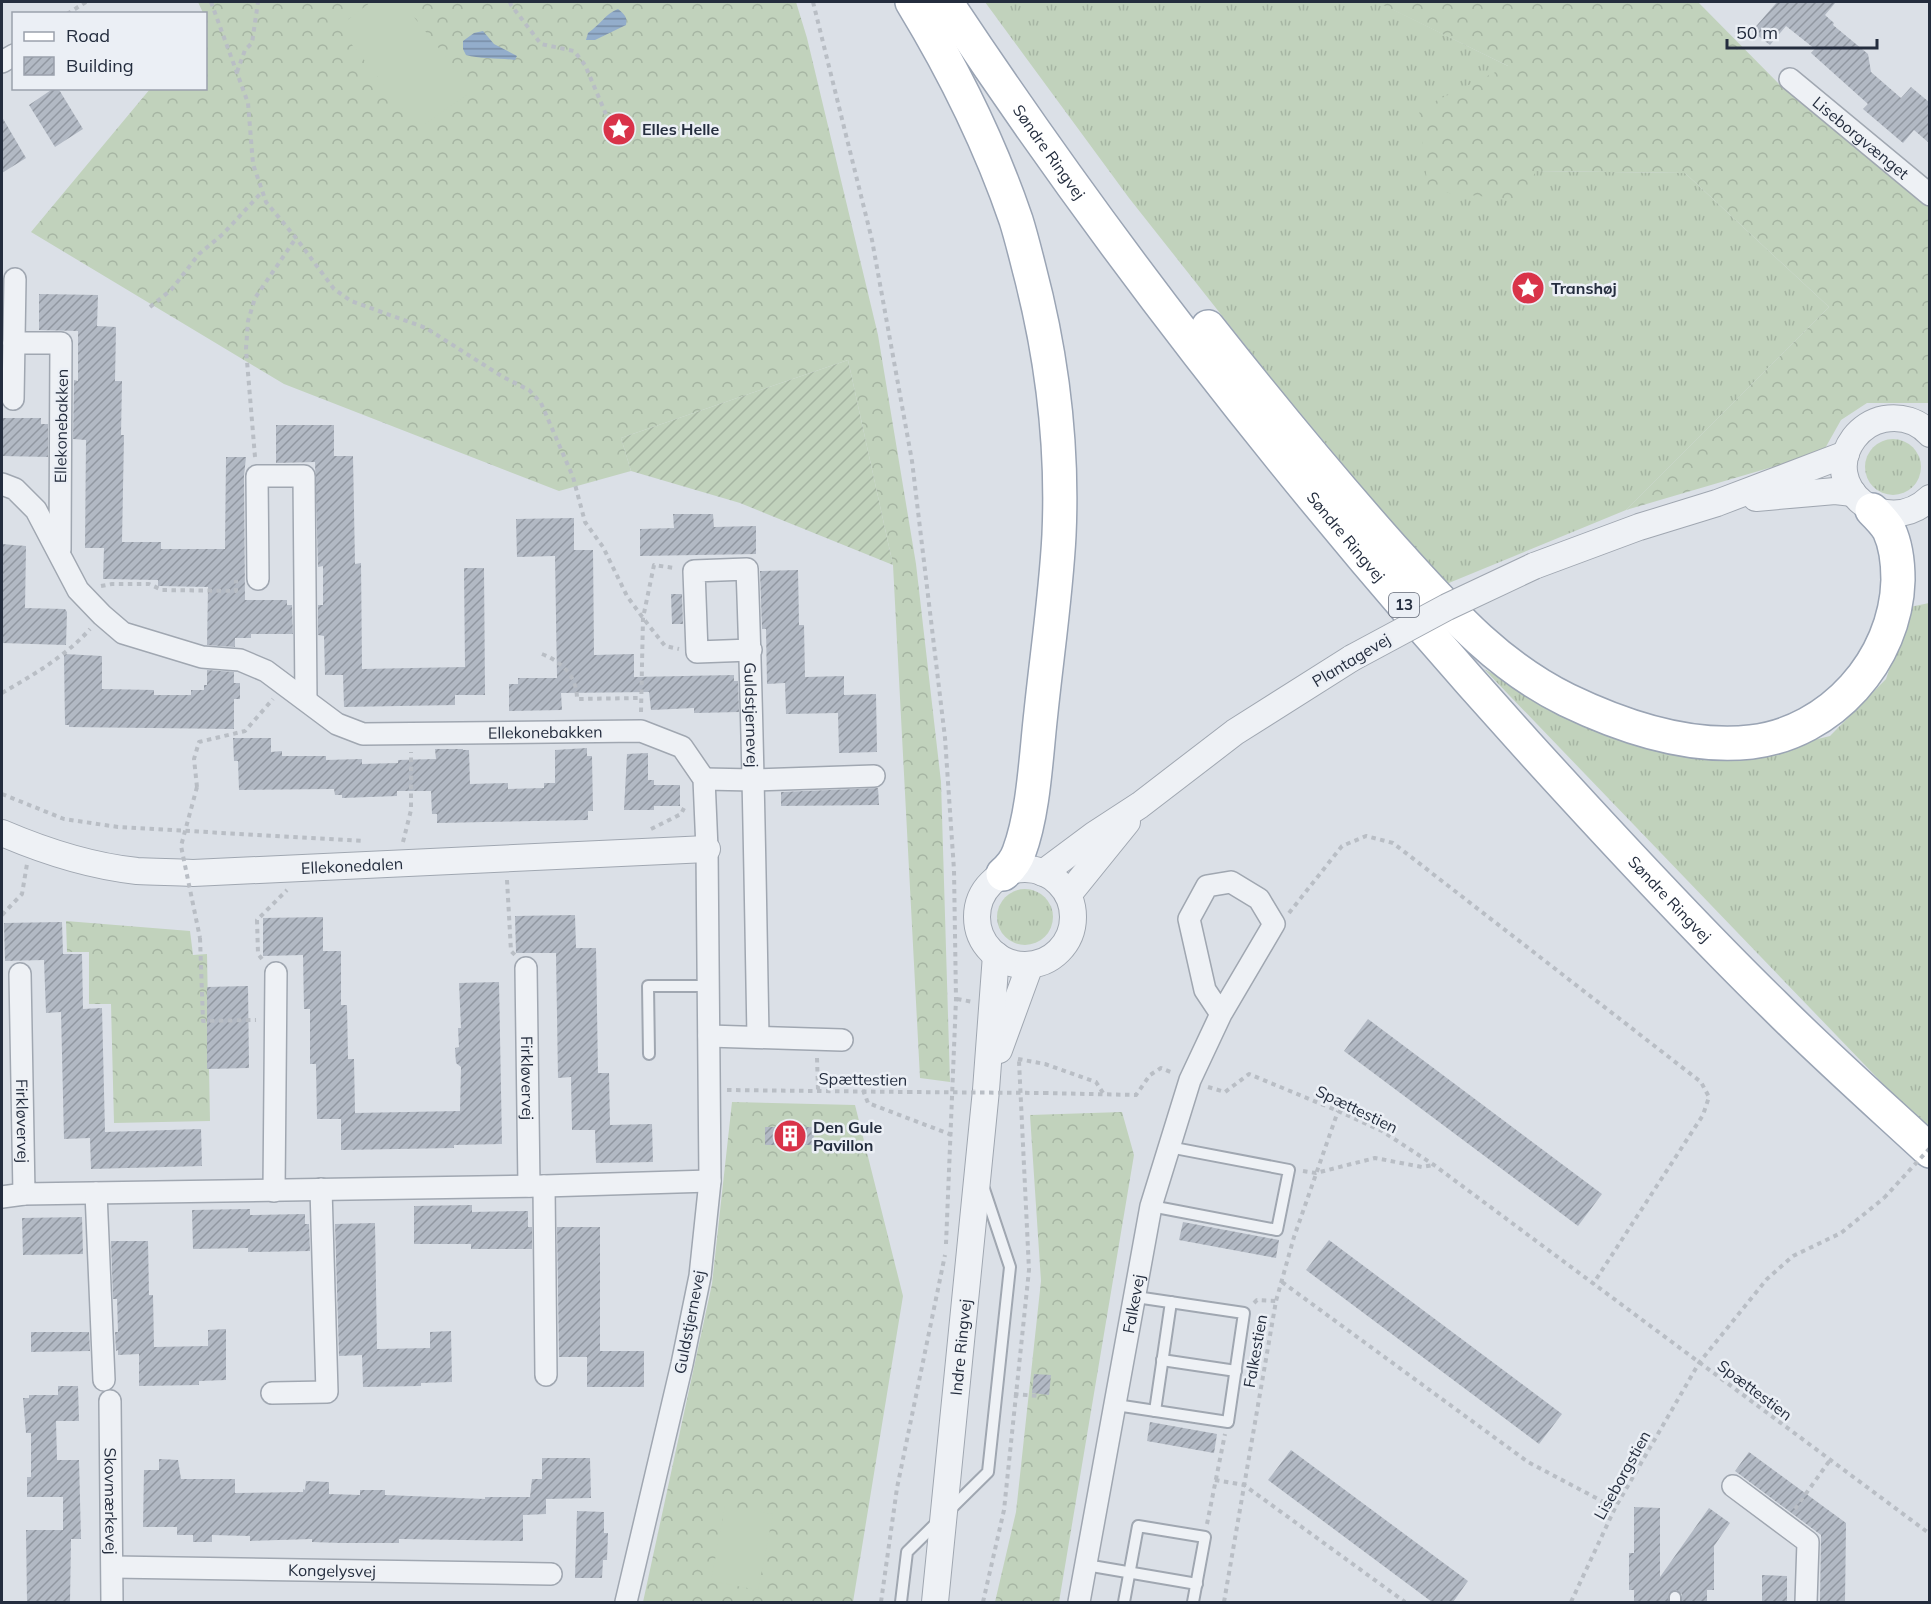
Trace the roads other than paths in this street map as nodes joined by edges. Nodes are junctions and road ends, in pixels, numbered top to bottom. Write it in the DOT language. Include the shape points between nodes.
graph roads {
  1 [pos="912,2"];
  2 [pos="946,2"];
  3 [pos="957,2"];
  4 [pos="1790,79"];
  5 [pos="1929,195"];
  6 [pos="15,279"];
  7 [pos="14,343"];
  8 [pos="13,399"];
  9 [pos="1928,431"];
  10 [pos="1846,454"];
  11 [pos="2,484"];
  12 [pos="1929,498"];
  13 [pos="1863,502"];
  14 [pos="1717,503"];
  15 [pos="60,555"];
  16 [pos="258,579"];
  17 [pos="750,650"];
  18 [pos="306,700"];
  19 [pos="874,776"];
  20 [pos="754,780"];
  21 [pos="704,787"];
  22 [pos="1140,805"];
  23 [pos="2,832"];
  24 [pos="707,849"];
  25 [pos="1043,873"];
  26 [pos="1003,874"];
  27 [pos="1068,895"];
  28 [pos="996,955"];
  29 [pos="1030,964"];
  30 [pos="526,968"];
  31 [pos="276,973"];
  32 [pos="20,974"];
  33 [pos="709,986"];
  34 [pos="1221,1014"];
  35 [pos="709,1035"];
  36 [pos="758,1036"];
  37 [pos="842,1040"];
  38 [pos="649,1054"];
  39 [pos="986,1090"];
  40 [pos="1169,1147"];
  41 [pos="1929,1150"];
  42 [pos="978,1172"];
  43 [pos="710,1181"];
  44 [pos="537,1186"];
  45 [pos="321,1189"];
  46 [pos="274,1191"];
  47 [pos="96,1192"];
  48 [pos="24,1194"];
  49 [pos="2,1197"];
  50 [pos="1151,1206"];
  51 [pos="1136,1297"];
  52 [pos="1171,1302"];
  53 [pos="1162,1360"];
  54 [pos="1236,1371"];
  55 [pos="546,1375"];
  56 [pos="104,1380"];
  57 [pos="272,1393"];
  58 [pos="110,1401"];
  59 [pos="1116,1405"];
  60 [pos="1155,1411"];
  61 [pos="1733,1486"];
  62 [pos="944,1515"];
  63 [pos="1086,1565"];
  64 [pos="112,1567"];
  65 [pos="1130,1572"];
  66 [pos="550,1574"];
  67 [pos="1197,1584"];
  68 [pos="112,1602"];
  69 [pos="626,1602"];
  70 [pos="901,1602"];
  71 [pos="934,1602"];
  72 [pos="1079,1602"];
  73 [pos="1124,1602"];
  74 [pos="1193,1602"];
  75 [pos="1806,1602"];
  1 -- 26 [label="main road" via="966,99 1017,222 1050,367 1059,523 1052,616 1028,816 1019,853"];
  2 -- 41 [label="main road, Søndre Ringvej / 13" via="1000,84 1121,249 1360,555 1595,820 1773,1005"];
  3 -- 13 [label="main road" via="1133,232 1349,500 1479,641 1506,663 1565,699 1653,733 1726,744 1777,736 1823,714 1860,681 1887,637 1894,614 1896,551 1888,528"];
  4 -- 5 [label="street, Liseborgvænget"];
  6 -- 7 [label="street"];
  7 -- 8 [label="street"];
  7 -- 15 [label="street, Ellekonebakken" via="62,343"];
  9 -- 10 [label="street" via="1904,419 1880,420 1858,432"];
  10 -- 13 [label="street" via="1845,474"];
  10 -- 14 [label="street, Plantagevej"];
  11 -- 15 [label="street, Ellekonebakken" via="15,489 36,510"];
  12 -- 13 [label="street, Plantagevej" via="1904,514 1883,513"];
  13 -- 14 [label="street, Plantagevej" via="1835,491"];
  14 -- 22 [label="street, Plantagevej, bridge" via="1534,566 1448,607 1352,658 1235,732"];
  15 -- 18 [label="street, Ellekonebakken" via="78,590 123,633 202,657 240,660 266,671"];
  16 -- 18 [label="street" via="257,476 304,476"];
  17 -- 17 [label="street, Guldstjernevej" via="747,568 694,570 697,652"];
  17 -- 20 [label="street, Guldstjernevej"];
  18 -- 21 [label="street, Ellekonebakken" via="337,724 363,734 641,731 682,747"];
  19 -- 20 [label="street, Guldstjernevej"];
  20 -- 21 [label="street, Guldstjernevej"];
  20 -- 36 [label="street, Guldstjernevej"];
  21 -- 24 [label="street"];
  22 -- 25 [label="street, Plantagevej"];
  22 -- 27 [label="street, Plantagevej"];
  23 -- 24 [label="street, Ellekonedalen" via="87,862 136,871 193,873"];
  24 -- 33 [label="street, Guldstjernevej"];
  25 -- 26 [label="street" via="1030,869"];
  25 -- 27 [label="street" via="1058,882"];
  26 -- 28 [label="street" via="988,888 978,906 980,933"];
  27 -- 29 [label="street" via="1073,917 1067,940 1052,957"];
  28 -- 29 [label="street" via="1006,961"];
  28 -- 39 [label="street, Indre Ringvej"];
  29 -- 39 [label="street, Indre Ringvej"];
  30 -- 44 [label="street, Firkløvervej"];
  31 -- 46 [label="street"];
  32 -- 48 [label="street, Firkløvervej"];
  33 -- 35 [label="street, Guldstjernevej"];
  33 -- 38 [label="lane" via="648,986"];
  34 -- 34 [label="street, Falkevej" via="1205,990 1189,919 1207,886 1231,882 1259,900 1274,924"];
  34 -- 40 [label="street, Falkevej" via="1190,1080"];
  35 -- 36 [label="street"];
  35 -- 43 [label="street, Guldstjernevej"];
  36 -- 37 [label="street"];
  39 -- 42 [label="street, Indre Ringvej"];
  40 -- 50 [label="street, Falkevej"];
  40 -- 50 [label="lane" via="1289,1170 1277,1230"];
  42 -- 62 [label="street, Indre Ringvej"];
  42 -- 62 [label="lane" via="1010,1267 988,1472"];
  43 -- 44 [label="street"];
  43 -- 69 [label="street, Guldstjernevej" via="700,1276"];
  44 -- 45 [label="street"];
  44 -- 55 [label="street, Firkløvervej"];
  45 -- 46 [label="street"];
  45 -- 57 [label="street" via="327,1392"];
  46 -- 47 [label="street"];
  47 -- 48 [label="street"];
  47 -- 56 [label="street"];
  48 -- 49 [label="street"];
  50 -- 51 [label="street, Falkevej"];
  51 -- 52 [label="lane"];
  51 -- 59 [label="street, Falkevej"];
  52 -- 53 [label="lane"];
  52 -- 54 [label="lane" via="1244,1313"];
  53 -- 54 [label="lane"];
  53 -- 60 [label="lane"];
  54 -- 60 [label="lane" via="1228,1422"];
  58 -- 64 [label="street, Skovmærkevej"];
  59 -- 60 [label="lane"];
  59 -- 63 [label="street, Falkevej"];
  61 -- 75 [label="street" via="1808,1542"];
  62 -- 70 [label="lane" via="907,1552"];
  62 -- 71 [label="street, Indre Ringvej"];
  63 -- 65 [label="lane"];
  63 -- 72 [label="street, Falkevej"];
  64 -- 66 [label="street, Kongelysvej"];
  64 -- 68 [label="street, Skovmærkevej"];
  65 -- 67 [label="lane"];
  65 -- 67 [label="lane" via="1138,1526 1205,1537"];
  65 -- 73 [label="lane"];
  67 -- 74 [label="lane"];
}
